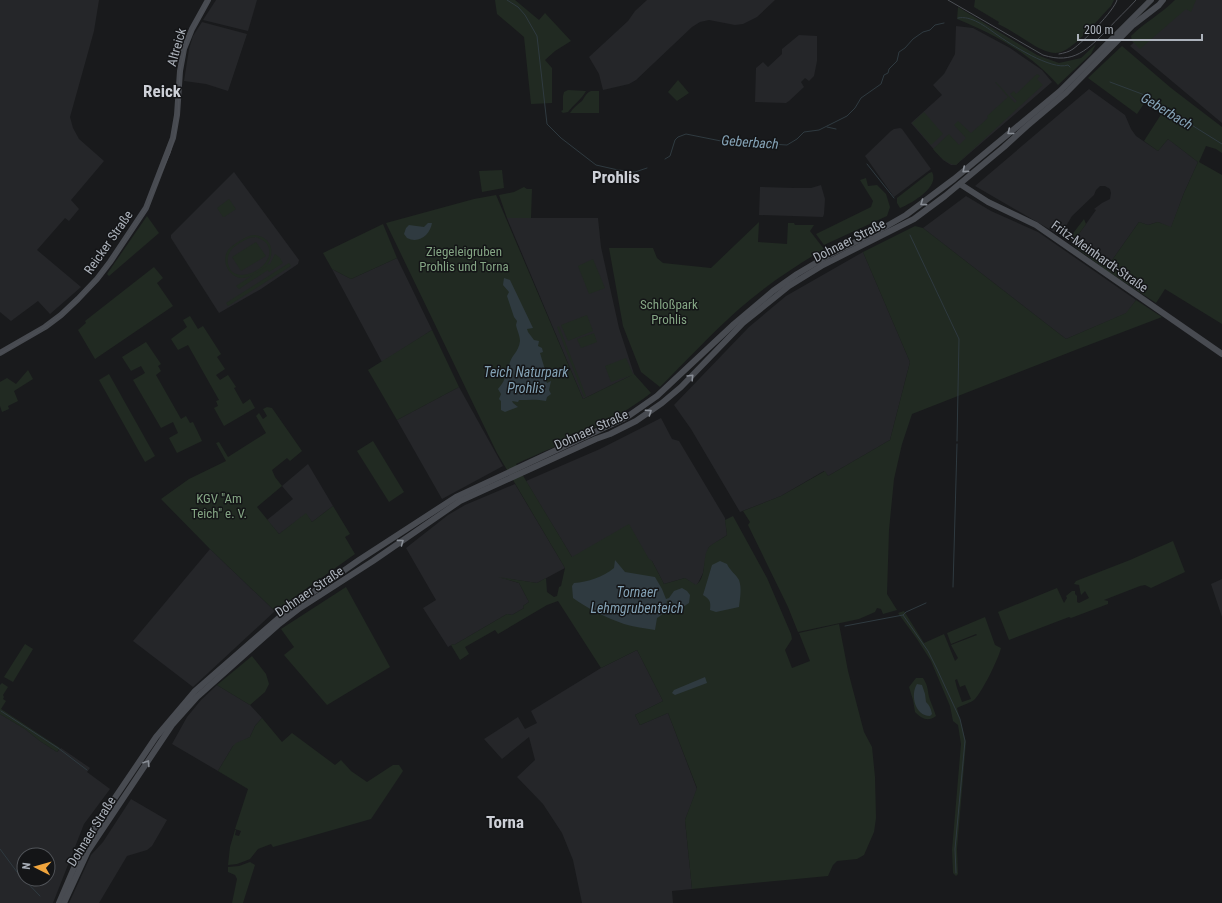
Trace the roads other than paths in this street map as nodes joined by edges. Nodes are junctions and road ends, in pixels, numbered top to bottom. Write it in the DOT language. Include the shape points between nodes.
graph roads {
  1 [pos="208,0"];
  2 [pos="1150,0"];
  3 [pos="1163,0"];
  4 [pos="178,104"];
  5 [pos="960,184"];
  6 [pos="0,353"];
  7 [pos="1222,354"];
  8 [pos="59,903"];
  9 [pos="64,903"];
  1 -- 4 [label="main road, Altreick" via="184,49 178,80"];
  2 -- 8 [label="main road, Dohnaer Straße, one-way" via="1060,91 954,179 906,215 830,254 773,291 649,403 627,417 456,497 289,609 195,690 156,737 85,842"];
  3 -- 5 [label="main road, Dohnaer Straße" via="1133,25 1066,93"];
  4 -- 6 [label="main road, Reicker Straße" via="173,138 149,201 110,262 60,315"];
  5 -- 7 [label="main road, Fritz-Meinhardt-Straße" via="1062,242"];
  9 -- 5 [label="main road, Dohnaer Straße, one-way" via="88,852 172,725 196,697 278,625 460,501 636,421 682,387 739,328 789,286 834,259 914,219"];
}
